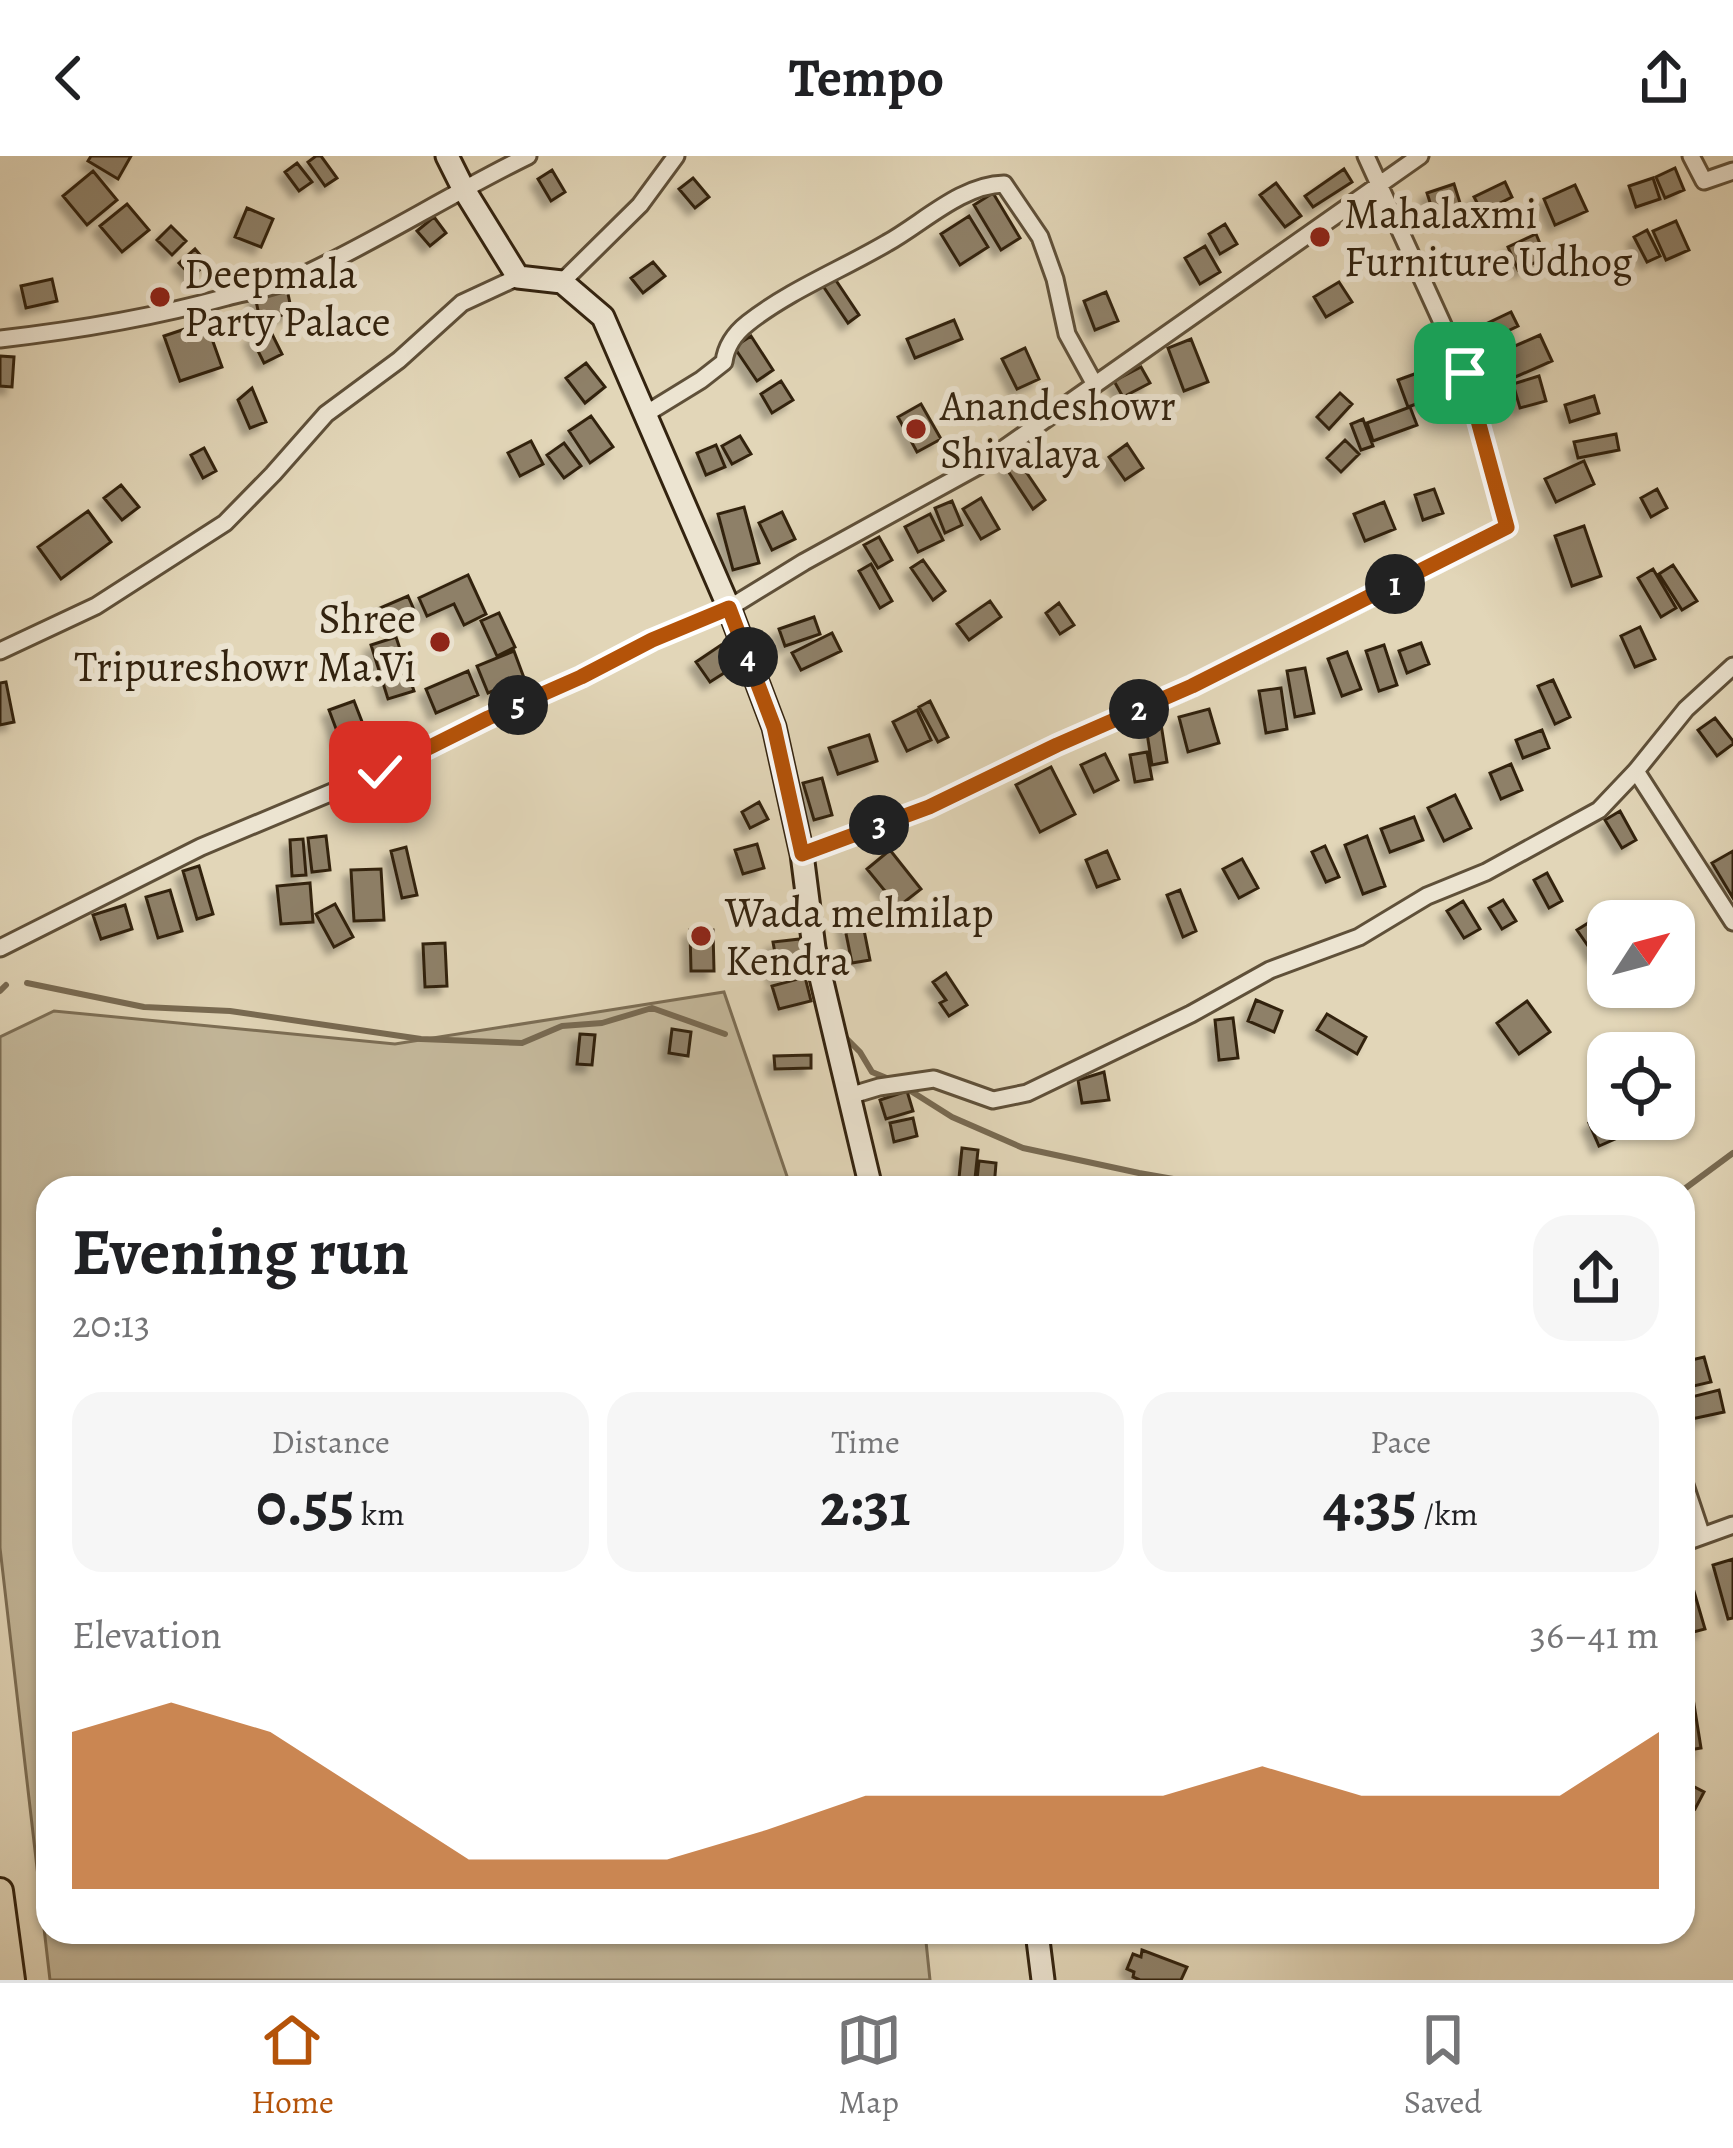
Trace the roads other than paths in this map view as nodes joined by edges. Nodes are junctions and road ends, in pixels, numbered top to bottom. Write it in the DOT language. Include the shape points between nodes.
graph roads {
  1 [pos="447,156"];
  2 [pos="528,156"];
  3 [pos="676,156"];
  4 [pos="1366,156"];
  5 [pos="1420,156"];
  6 [pos="1691,156"];
  7 [pos="1733,171"];
  8 [pos="1379,182"];
  9 [pos="463,188"];
  10 [pos="518,277"];
  11 [pos="562,282"];
  12 [pos="0,338"];
  13 [pos="1094,383"];
  14 [pos="644,415"];
  15 [pos="729,608"];
  16 [pos="0,651"];
  17 [pos="1733,666"];
  18 [pos="1636,771"];
  19 [pos="802,854"];
  20 [pos="1733,922"];
  21 [pos="0,948"];
  22 [pos="849,1096"];
  23 [pos="868,1176"];
  24 [pos="1695,1515"];
  25 [pos="1733,1525"];
  26 [pos="1702,1536"];
  27 [pos="1695,1539"];
  28 [pos="0,1891"];
  29 [pos="1038,1944"];
  30 [pos="12,1980"];
  31 [pos="1043,1980"];
  1 -- 9 [label="main road"];
  2 -- 9 [label="street"];
  3 -- 11 [label="street" via="640,205"];
  4 -- 8 [label="street"];
  5 -- 8 [label="street"];
  6 -- 7 [label="street" via="1705,181"];
  8 -- 13 [label="street"];
  8 -- 19 [label="street" via="1465,373 1507,527 1192,686 929,807"];
  9 -- 10 [label="main road"];
  9 -- 12 [label="street" via="294,280 154,317"];
  10 -- 11 [label="main road"];
  10 -- 16 [label="street" via="462,304 326,414 225,523 96,606"];
  11 -- 14 [label="main road" via="603,317"];
  13 -- 14 [label="street" via="1067,334 1040,237 1004,184 988,184 744,326 724,362"];
  13 -- 15 [label="street" via="982,464"];
  14 -- 15 [label="main road"];
  15 -- 19 [label="main road" via="774,727"];
  15 -- 21 [label="street" via="201,847"];
  17 -- 18 [label="street"];
  18 -- 20 [label="street"];
  18 -- 22 [label="street" via="1599,810 1486,872 1027,1094 993,1100 934,1079"];
  19 -- 22 [label="main road" via="814,948"];
  22 -- 23 [label="main road"];
  24 -- 26 [label="street"];
  25 -- 26 [label="street"];
  26 -- 27 [label="street"];
  28 -- 30 [label="main road"];
  29 -- 31 [label="main road"];
}
